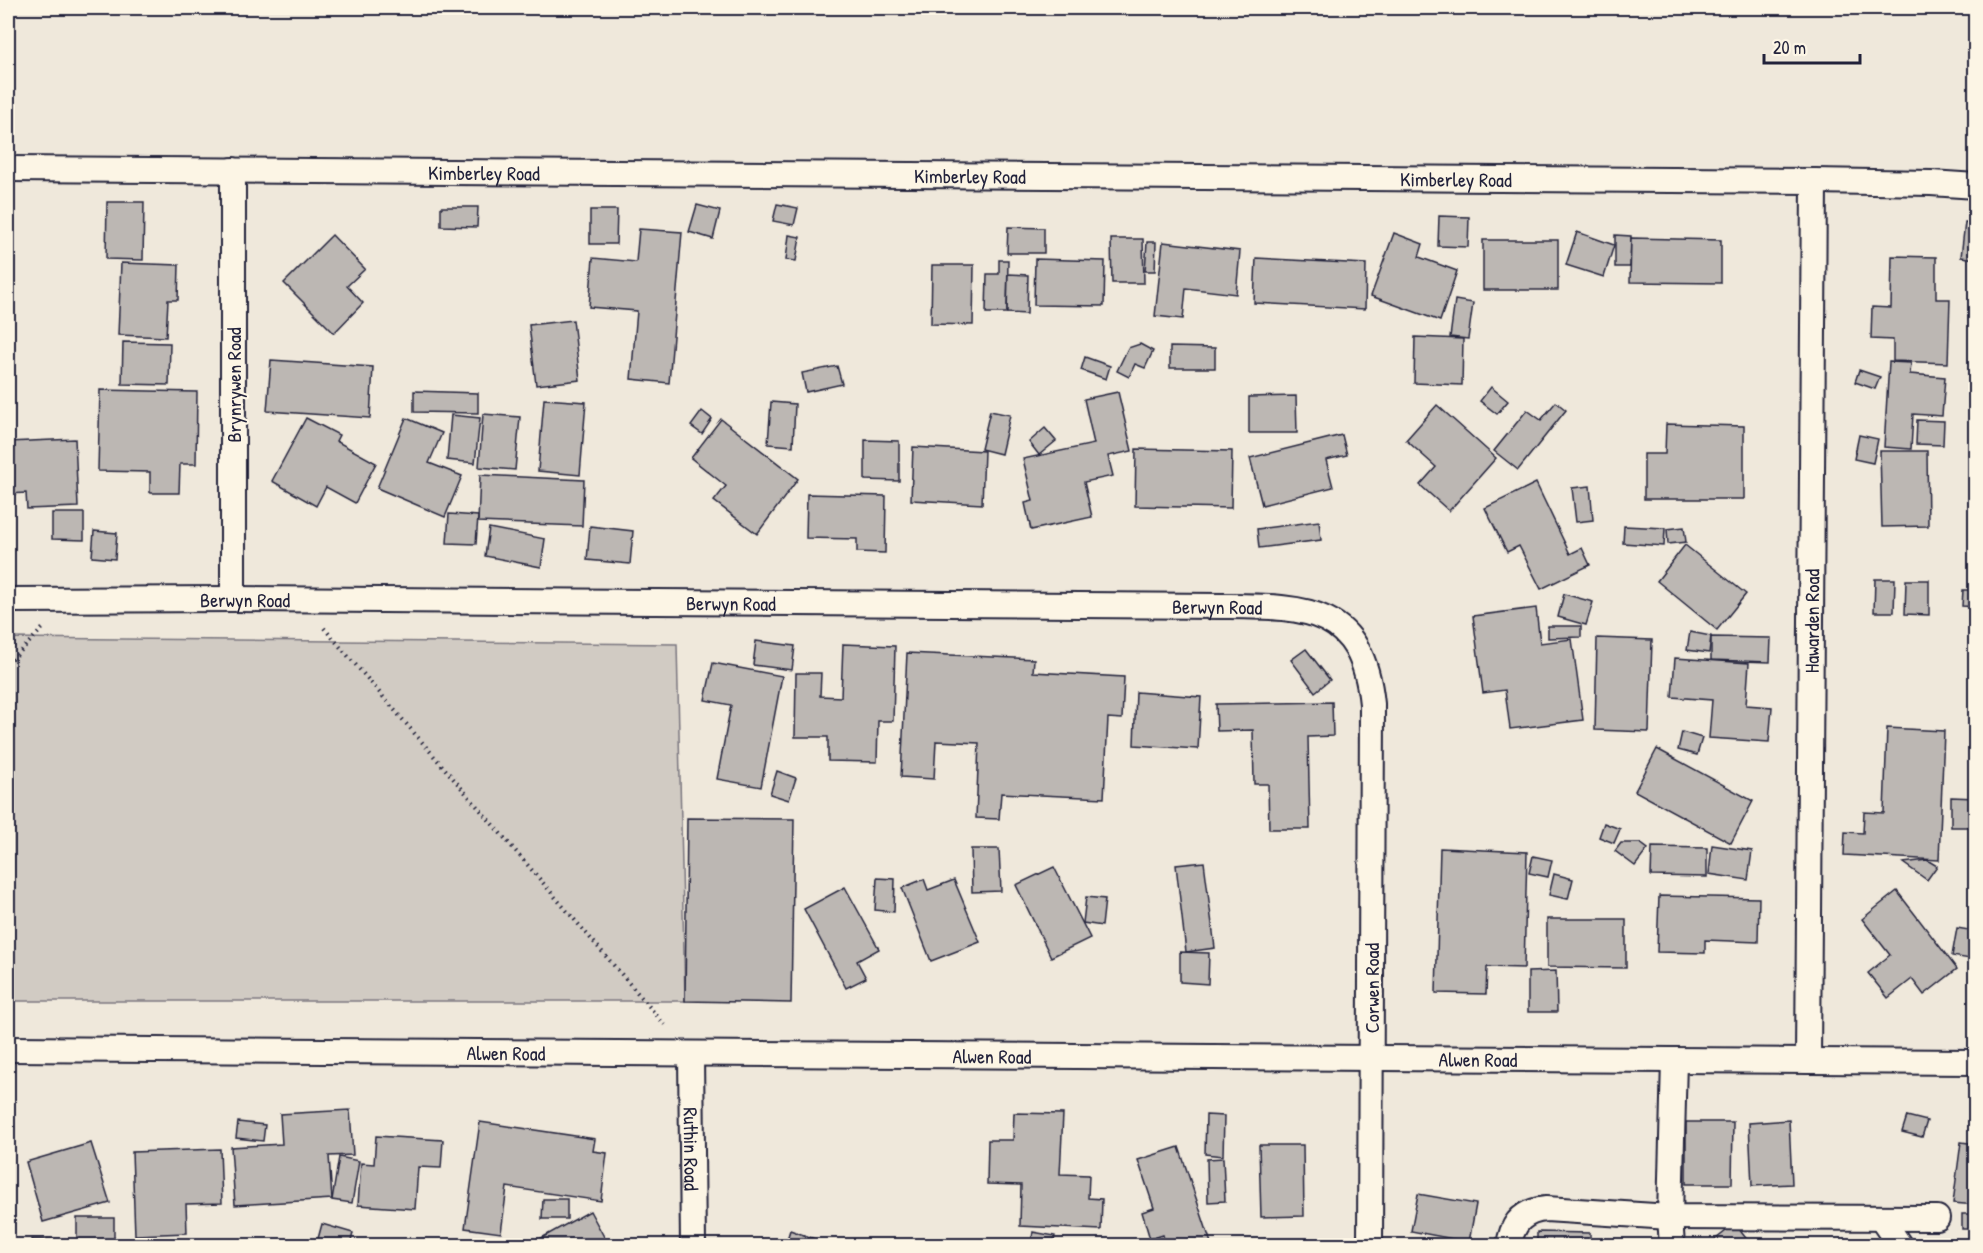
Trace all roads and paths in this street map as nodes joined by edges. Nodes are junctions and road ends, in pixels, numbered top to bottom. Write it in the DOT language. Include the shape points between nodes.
graph roads {
  1 [pos="8,169"];
  2 [pos="233,170"];
  3 [pos="1814,181"];
  4 [pos="1976,186"];
  5 [pos="233,599"];
  6 [pos="8,600"];
  7 [pos="70,600"];
  8 [pos="300,601"];
  9 [pos="8,664"];
  10 [pos="1372,730"];
  11 [pos="8,1049"];
  12 [pos="691,1055"];
  13 [pos="1371,1059"];
  14 [pos="1674,1060"];
  15 [pos="1808,1061"];
  16 [pos="1976,1062"];
  17 [pos="1670,1217"];
  18 [pos="1881,1218"];
  19 [pos="1937,1218"];
  20 [pos="693,1245"];
  21 [pos="1370,1245"];
  22 [pos="1509,1245"];
  23 [pos="1672,1245"];
  24 [pos="1900,1245"];
  1 -- 2 [label="street, Kimberley Road"];
  2 -- 3 [label="street, Kimberley Road"];
  2 -- 5 [label="street, Brynrywen Road"];
  3 -- 4 [label="street, Kimberley Road"];
  3 -- 15 [label="street, Hawarden Road"];
  5 -- 7 [label="street, Berwyn Road"];
  5 -- 8 [label="street, Berwyn Road"];
  6 -- 7 [label="street, Berwyn Road"];
  7 -- 9 [label="path"];
  8 -- 10 [label="street, Berwyn Road" via="1297,608 1332,622 1360,653 1370,682"];
  8 -- 12 [label="path"];
  10 -- 13 [label="street, Corwen Road"];
  11 -- 12 [label="street, Alwen Road"];
  12 -- 13 [label="street, Alwen Road"];
  12 -- 20 [label="street, Ruthin Road"];
  13 -- 14 [label="street, Alwen Road"];
  13 -- 21 [label="street, Corwen Road"];
  14 -- 15 [label="street, Alwen Road"];
  14 -- 17 [label="street"];
  15 -- 16 [label="street, Alwen Road"];
  17 -- 18 [label="street"];
  17 -- 22 [label="street" via="1535,1210 1520,1220"];
  17 -- 23 [label="street"];
  18 -- 19 [label="street"];
  18 -- 24 [label="street"];
}
